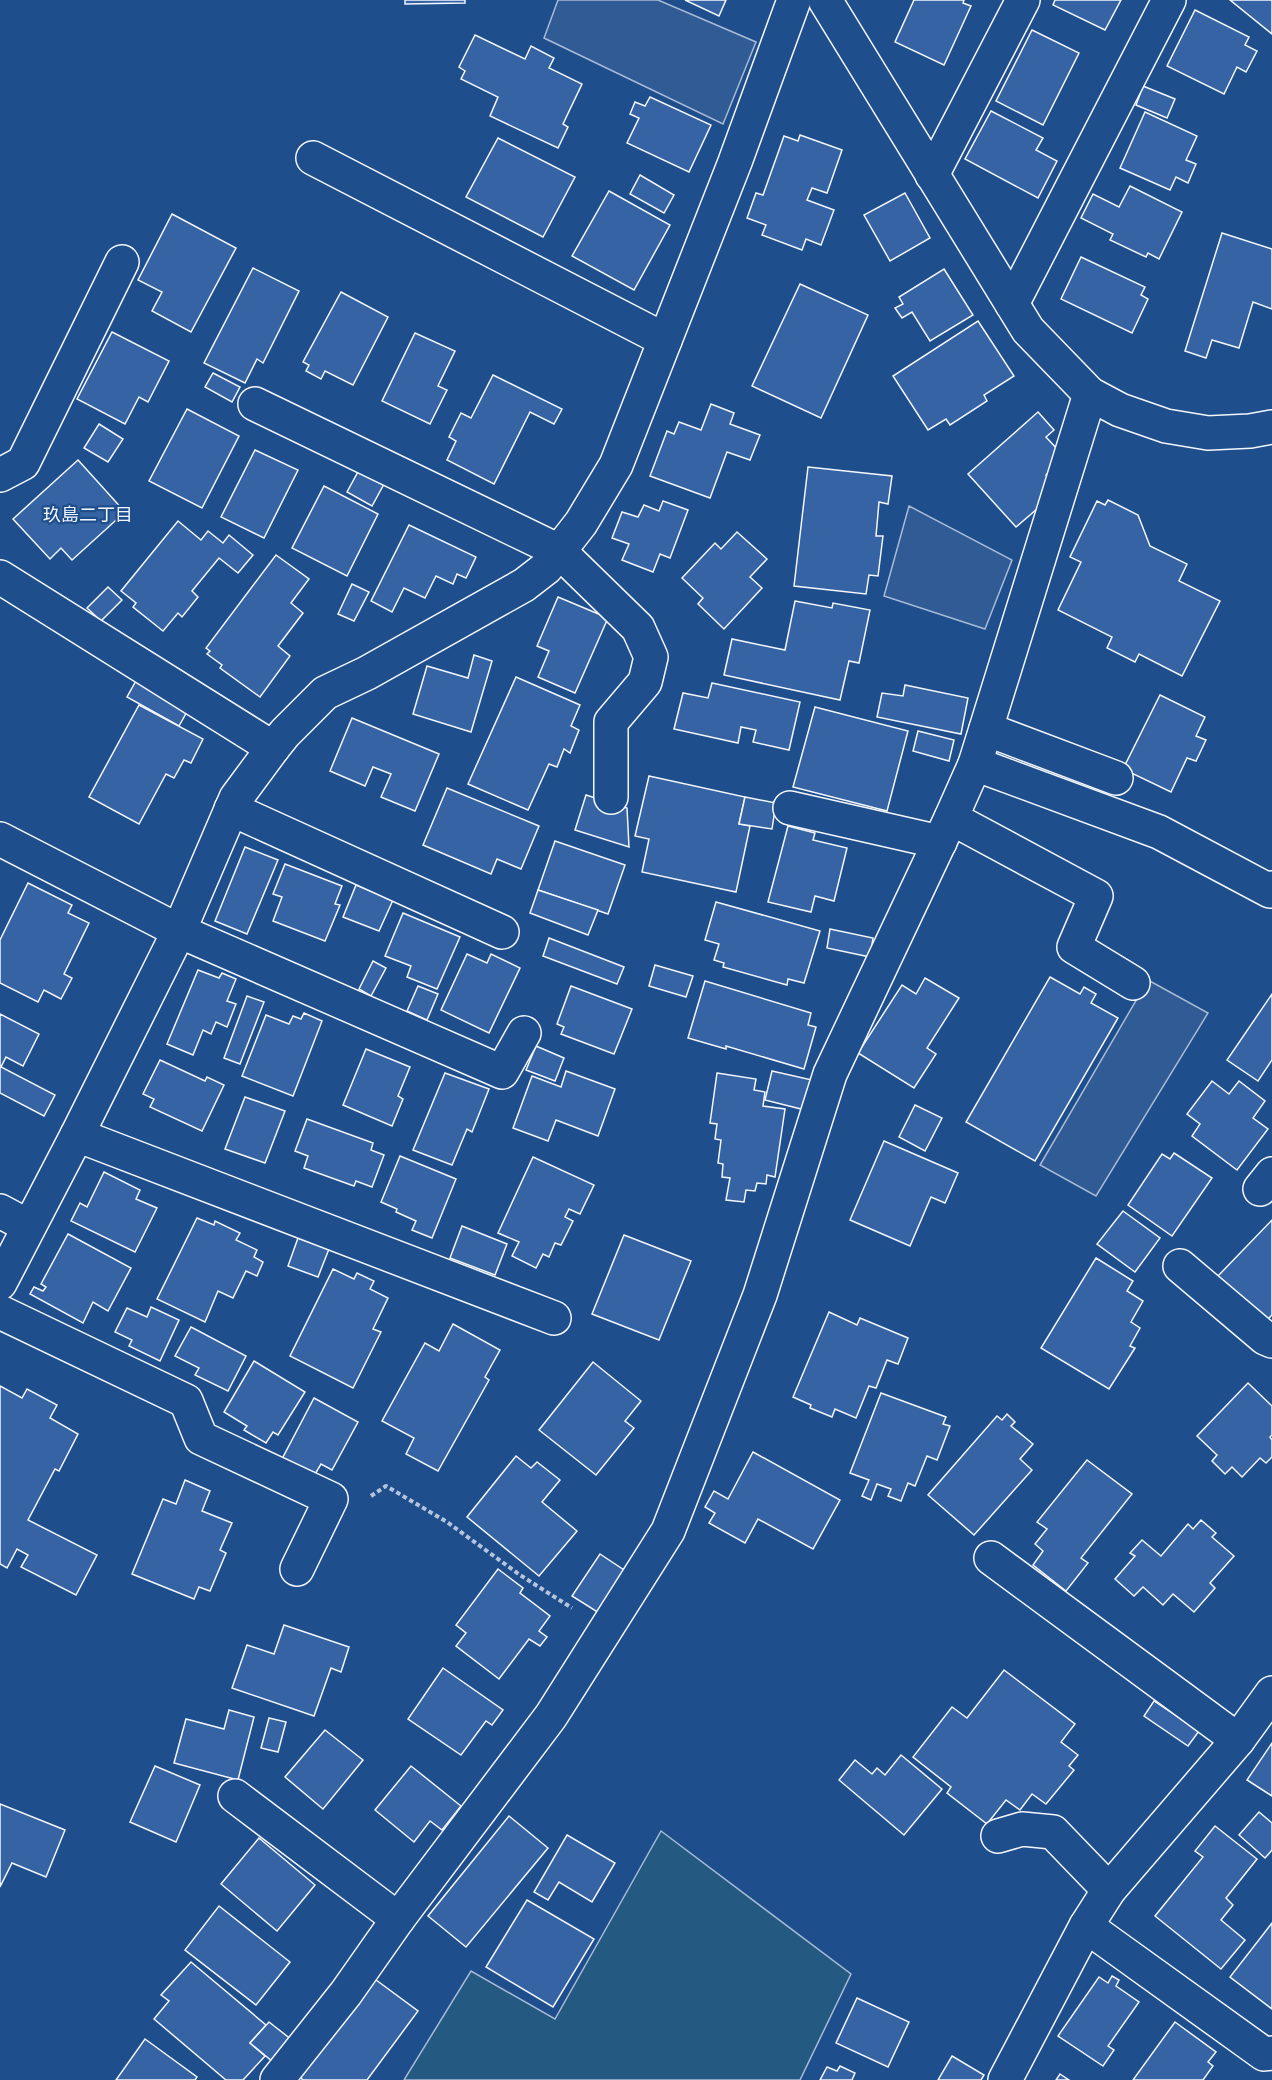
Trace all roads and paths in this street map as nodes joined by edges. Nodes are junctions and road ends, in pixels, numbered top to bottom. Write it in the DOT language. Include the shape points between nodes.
graph roads {
  1 [pos="794,0"];
  2 [pos="825,0"];
  3 [pos="1023,0"];
  4 [pos="1169,0"];
  5 [pos="313,158"];
  6 [pos="932,175"];
  7 [pos="122,262"];
  8 [pos="1012,304"];
  9 [pos="665,340"];
  10 [pos="1090,394"];
  11 [pos="255,404"];
  12 [pos="1272,427"];
  13 [pos="0,475"];
  14 [pos="559,551"];
  15 [pos="0,577"];
  16 [pos="986,729"];
  17 [pos="273,748"];
  18 [pos="975,764"];
  19 [pos="1116,778"];
  20 [pos="610,797"];
  21 [pos="790,808"];
  22 [pos="231,809"];
  23 [pos="945,830"];
  24 [pos="0,839"];
  25 [pos="1272,888"];
  26 [pos="178,931"];
  27 [pos="502,932"];
  28 [pos="1133,983"];
  29 [pos="524,1033"];
  30 [pos="77,1135"];
  31 [pos="14,1218"];
  32 [pos="1180,1266"];
  33 [pos="0,1283"];
  34 [pos="0,1312"];
  35 [pos="554,1318"];
  36 [pos="1272,1341"];
  37 [pos="331,1499"];
  38 [pos="991,1558"];
  39 [pos="297,1569"];
  40 [pos="607,1629"];
  41 [pos="1272,1693"];
  42 [pos="1238,1740"];
  43 [pos="236,1796"];
  44 [pos="998,1836"];
  45 [pos="1109,1890"];
  46 [pos="398,1919"];
  47 [pos="1086,1926"];
  48 [pos="1272,2053"];
  49 [pos="277,2080"];
  50 [pos="1005,2080"];
  1 -- 9 [label="street"];
  2 -- 6 [label="street"];
  3 -- 6 [label="street"];
  4 -- 8 [label="street"];
  5 -- 9 [label="street"];
  6 -- 8 [label="street"];
  7 -- 13 [label="street" via="23,463"];
  8 -- 10 [label="street" via="1028,330"];
  9 -- 14 [label="street" via="616,465"];
  10 -- 12 [label="street" via="1120,410 1166,426 1208,433"];
  10 -- 16 [label="street"];
  11 -- 14 [label="street"];
  14 -- 17 [label="street" via="546,568 524,585 325,693"];
  14 -- 20 [label="street" via="638,628 651,657 645,682 611,723"];
  15 -- 17 [label="street"];
  16 -- 18 [label="street"];
  16 -- 19 [label="street"];
  17 -- 22 [label="street"];
  18 -- 23 [label="street"];
  18 -- 25 [label="street" via="1159,832 1270,891"];
  21 -- 23 [label="street"];
  22 -- 26 [label="street"];
  22 -- 27 [label="street"];
  23 -- 28 [label="street" via="1096,896 1074,946"];
  23 -- 40 [label="street" via="830,1074 760,1295 668,1531"];
  24 -- 26 [label="street"];
  26 -- 29 [label="street" via="502,1072"];
  26 -- 30 [label="street"];
  30 -- 31 [label="street" via="31,1226"];
  30 -- 35 [label="street"];
  31 -- 33 [label="street"];
  32 -- 36 [label="street"];
  34 -- 37 [label="street" via="186,1401 201,1438"];
  37 -- 39 [label="street"];
  37 -- 40 [label="path" via="359,1504 386,1486"];
  38 -- 42 [label="street"];
  40 -- 46 [label="street" via="551,1716"];
  41 -- 42 [label="street"];
  42 -- 45 [label="street"];
  43 -- 46 [label="street"];
  44 -- 45 [label="street" via="1022,1829 1053,1832"];
  45 -- 47 [label="street"];
  46 -- 49 [label="street"];
  47 -- 48 [label="street" via="1264,2054"];
  47 -- 50 [label="street"];
}
